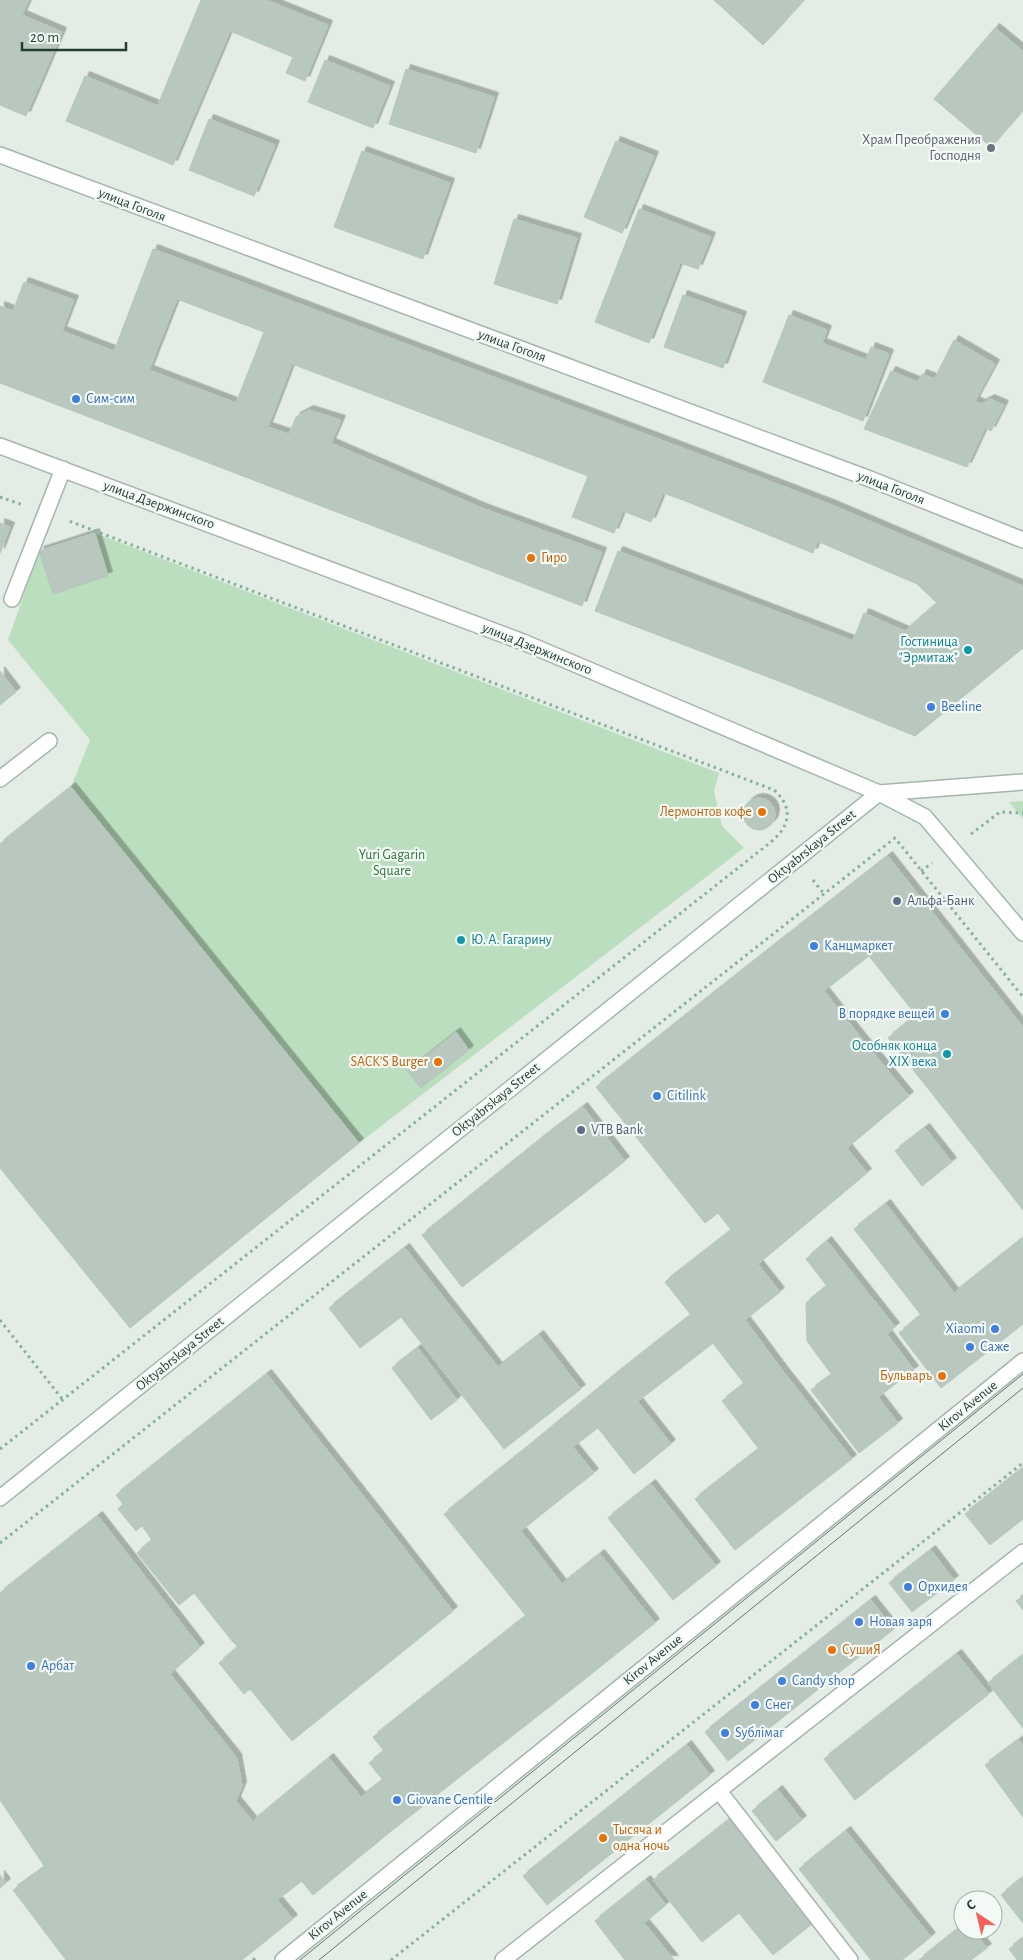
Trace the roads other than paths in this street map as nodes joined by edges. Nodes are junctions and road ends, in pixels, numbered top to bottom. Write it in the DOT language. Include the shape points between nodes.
graph roads {
  1 [pos="0,155"];
  2 [pos="0,446"];
  3 [pos="62,469"];
  4 [pos="1023,540"];
  5 [pos="12,599"];
  6 [pos="49,741"];
  7 [pos="0,778"];
  8 [pos="1023,782"];
  9 [pos="879,793"];
  10 [pos="1023,933"];
  11 [pos="1023,1361"];
  12 [pos="0,1498"];
  13 [pos="1023,1552"];
  14 [pos="719,1791"];
  15 [pos="282,1960"];
  16 [pos="503,1960"];
  17 [pos="850,1960"];
  1 -- 4 [label="street, улица Гоголя" via="870,479"];
  2 -- 3 [label="street, улица Дзержинского"];
  3 -- 5 [label="street"];
  3 -- 9 [label="street, улица Дзержинского" via="523,642"];
  6 -- 7 [label="street"];
  8 -- 9 [label="street"];
  9 -- 10 [label="street, улица Дзержинского" via="925,816"];
  9 -- 12 [label="street, Oktyabrskaya Street"];
  11 -- 15 [label="street, Kirov Avenue"];
  13 -- 14 [label="street"];
  14 -- 16 [label="street"];
  14 -- 17 [label="street"];
}
